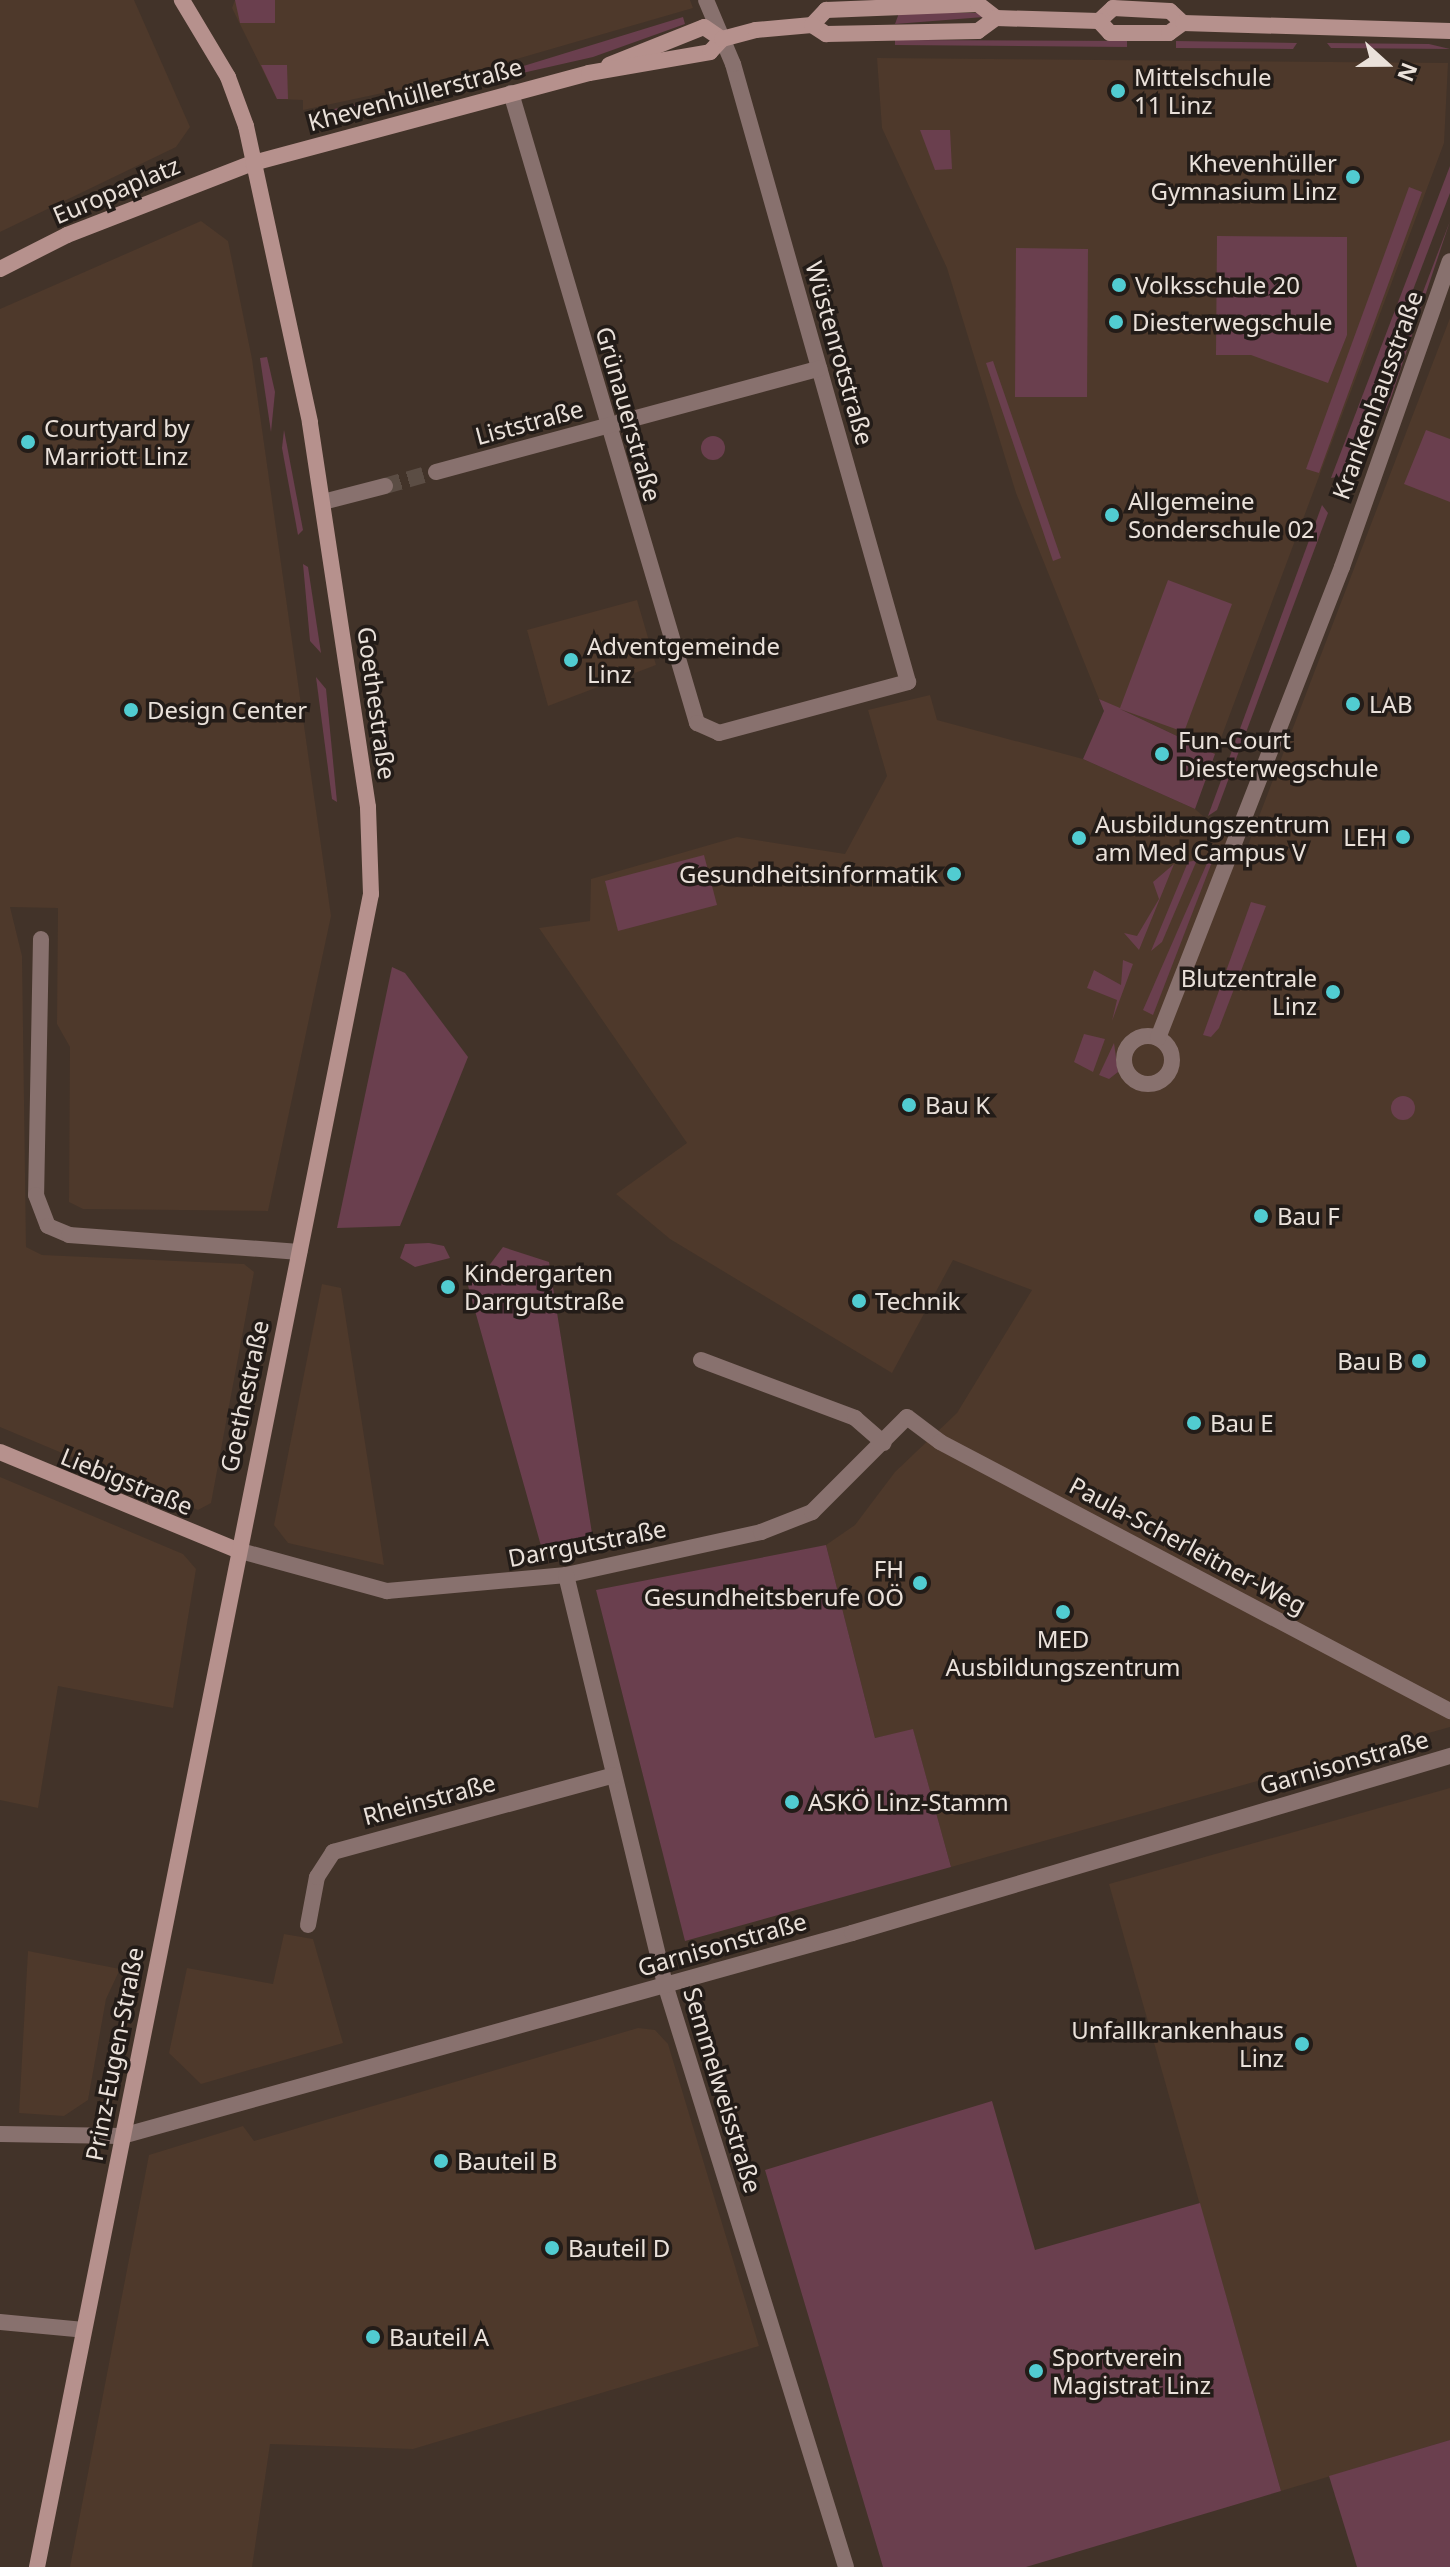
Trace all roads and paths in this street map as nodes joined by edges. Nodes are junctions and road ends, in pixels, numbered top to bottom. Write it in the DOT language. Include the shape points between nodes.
graph roads {
  1 [pos="182,0"];
  2 [pos="706,0"];
  3 [pos="996,18"];
  4 [pos="1099,21"];
  5 [pos="1183,23"];
  6 [pos="812,25"];
  7 [pos="1450,31"];
  8 [pos="722,39"];
  9 [pos="589,73"];
  10 [pos="511,93"];
  11 [pos="253,163"];
  12 [pos="1450,261"];
  13 [pos="0,269"];
  14 [pos="819,369"];
  15 [pos="607,427"];
  16 [pos="430,473"];
  17 [pos="385,486"];
  18 [pos="323,502"];
  19 [pos="719,733"];
  20 [pos="41,939"];
  21 [pos="1158,1038"];
  22 [pos="299,1252"];
  23 [pos="701,1360"];
  24 [pos="907,1417"];
  25 [pos="884,1443"];
  26 [pos="0,1452"];
  27 [pos="237,1550"];
  28 [pos="566,1575"];
  29 [pos="1450,1711"];
  30 [pos="1450,1756"];
  31 [pos="614,1775"];
  32 [pos="308,1925"];
  33 [pos="665,1984"];
  34 [pos="0,2134"];
  35 [pos="122,2136"];
  36 [pos="0,2322"];
  37 [pos="84,2330"];
  38 [pos="37,2567"];
  39 [pos="846,2567"];
  1 -- 11 [label="main road, Goethestraße" via="228,77"];
  2 -- 8 [label="street, Wüstenrotstraße"];
  3 -- 4 [label="main road, Khevenhüllerstraße"];
  3 -- 6 [label="main road, Khevenhüllerstraße" via="978,31 826,34"];
  3 -- 6 [label="main road, Khevenhüllerstraße" via="978,4 871,4 826,10"];
  4 -- 5 [label="main road, Khevenhüllerstraße" via="1110,33 1169,33"];
  4 -- 5 [label="main road, Khevenhüllerstraße" via="1113,8 1170,11"];
  5 -- 7 [label="main road, Khevenhüllerstraße"];
  6 -- 8 [label="main road, Khevenhüllerstraße"];
  8 -- 9 [label="main road, Khevenhüllerstraße" via="710,52"];
  8 -- 9 [label="main road, Khevenhüllerstraße" via="704,27"];
  8 -- 14 [label="street, Wüstenrotstraße"];
  9 -- 10 [label="main road, Khevenhüllerstraße"];
  10 -- 11 [label="main road, Khevenhüllerstraße"];
  10 -- 15 [label="street, Grünauerstraße"];
  11 -- 13 [label="main road, Europaplatz" via="104,219"];
  11 -- 18 [label="main road, Goethestraße"];
  12 -- 21 [label="street, Krankenhausstraße" via="1342,567"];
  14 -- 15 [label="street, Liststraße"];
  14 -- 19 [label="street, Wüstenrotstraße" via="908,682"];
  15 -- 16 [label="street, Liststraße"];
  15 -- 19 [label="street, Grünauerstraße" via="688,707 697,723"];
  17 -- 18 [label="street"];
  18 -- 22 [label="main road, Goethestraße" via="373,848 363,935"];
  20 -- 22 [label="street" via="36,1195 48,1226 69,1235"];
  22 -- 27 [label="main road, Goethestraße"];
  23 -- 25 [label="street" via="855,1418"];
  24 -- 25 [label="street, Darrgutstraße"];
  24 -- 29 [label="street, Paula-Scherleitner-Weg" via="940,1442"];
  25 -- 28 [label="street, Darrgutstraße" via="830,1499 790,1522"];
  26 -- 27 [label="main road, Liebigstraße"];
  27 -- 28 [label="street, Darrgutstraße" via="387,1591"];
  27 -- 35 [label="main road, Prinz-Eugen-Straße"];
  28 -- 31 [label="street, Semmelweisstraße"];
  30 -- 33 [label="street, Garnisonstraße"];
  31 -- 32 [label="street, Rheinstraße" via="333,1852 317,1877"];
  31 -- 33 [label="street, Semmelweisstraße"];
  33 -- 35 [label="street, Garnisonstraße"];
  33 -- 39 [label="street, Semmelweisstraße"];
  34 -- 35 [label="street, Garnisonstraße"];
  35 -- 37 [label="main road, Prinz-Eugen-Straße"];
  36 -- 37 [label="street"];
  37 -- 38 [label="main road, Prinz-Eugen-Straße"];
}
